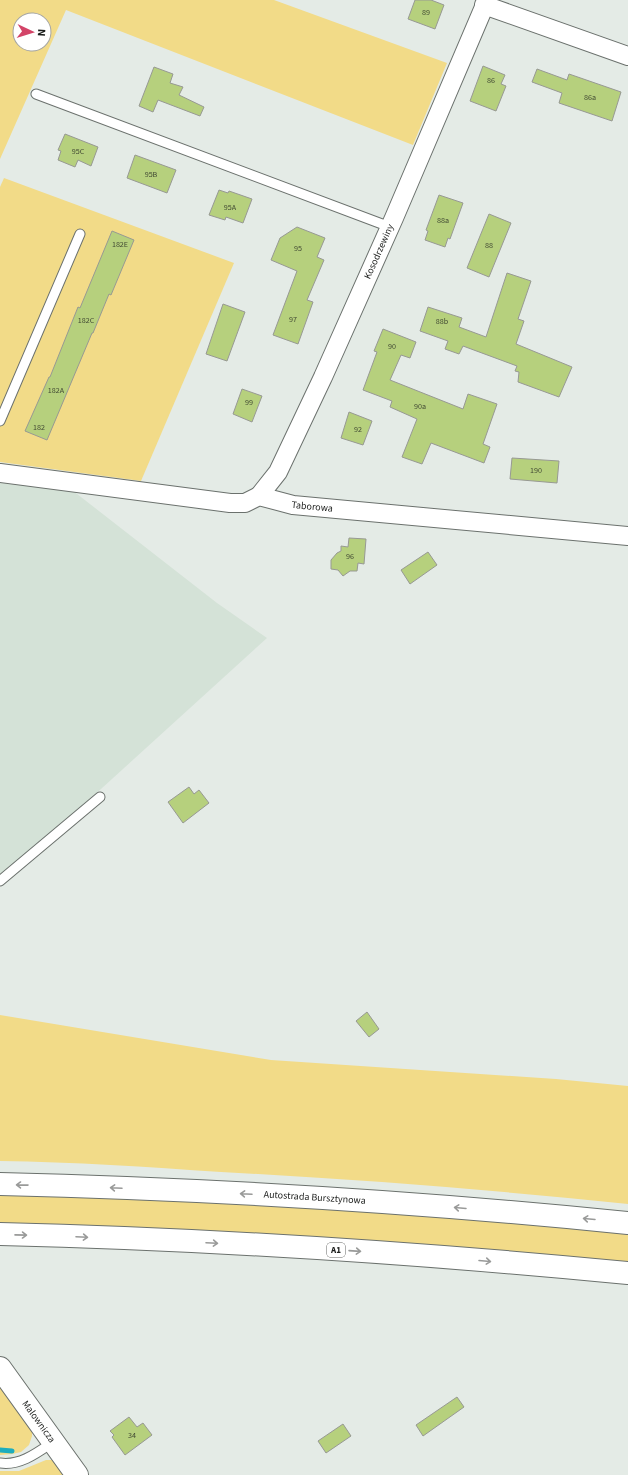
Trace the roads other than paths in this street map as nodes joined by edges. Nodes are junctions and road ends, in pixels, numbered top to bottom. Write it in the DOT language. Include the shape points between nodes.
graph roads {
  1 [pos="485,2"];
  2 [pos="628,56"];
  3 [pos="36,94"];
  4 [pos="390,227"];
  5 [pos="80,234"];
  6 [pos="0,421"];
  7 [pos="0,473"];
  8 [pos="259,496"];
  9 [pos="628,536"];
  10 [pos="100,797"];
  11 [pos="0,881"];
  12 [pos="0,1184"];
  13 [pos="628,1223"];
  14 [pos="0,1234"];
  15 [pos="628,1273"];
  16 [pos="0,1368"];
  17 [pos="53,1442"];
  18 [pos="0,1463"];
  19 [pos="77,1475"];
  1 -- 2 [label="street"];
  1 -- 4 [label="street, Kosodrzewiny"];
  3 -- 4 [label="lane"];
  4 -- 8 [label="street, Kosodrzewiny" via="293,442 278,472"];
  5 -- 6 [label="lane"];
  7 -- 8 [label="street" via="230,503 245,503"];
  8 -- 9 [label="street, Taborowa" via="293,505"];
  10 -- 11 [label="lane"];
  13 -- 12 [label="main road, Autostrada Bursztynowa, one-way" via="263,1195"];
  14 -- 15 [label="main road, A1, one-way" via="263,1245"];
  16 -- 17 [label="main road, Malownicza"];
  17 -- 18 [label="lane" via="25,1459 8,1464"];
  17 -- 19 [label="main road, Malownicza"];
}
